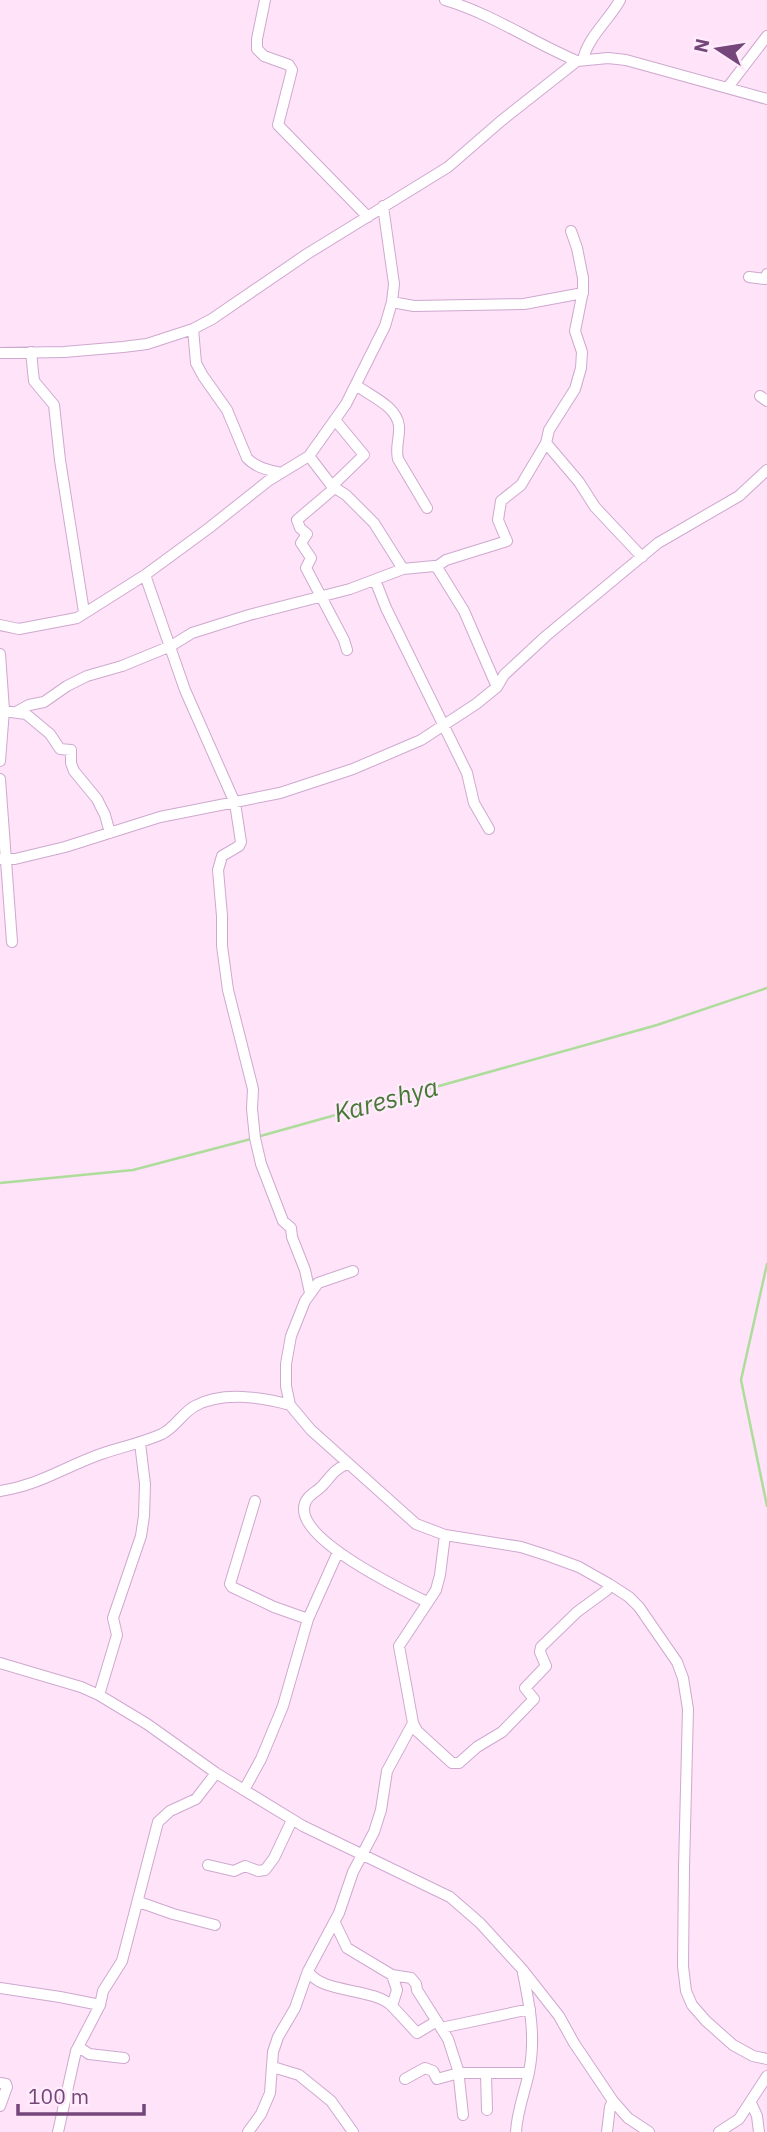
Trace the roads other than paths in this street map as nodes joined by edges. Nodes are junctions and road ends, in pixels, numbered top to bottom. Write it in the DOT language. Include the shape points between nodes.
graph roads {
  1 [pos="265,0"];
  2 [pos="445,0"];
  3 [pos="620,0"];
  4 [pos="767,36"];
  5 [pos="580,61"];
  6 [pos="728,87"];
  7 [pos="767,99"];
  8 [pos="383,206"];
  9 [pos="368,217"];
  10 [pos="570,231"];
  11 [pos="767,274"];
  12 [pos="749,277"];
  13 [pos="583,293"];
  14 [pos="393,302"];
  15 [pos="193,329"];
  16 [pos="31,352"];
  17 [pos="0,353"];
  18 [pos="356,385"];
  19 [pos="335,420"];
  20 [pos="546,443"];
  21 [pos="309,456"];
  22 [pos="767,470"];
  23 [pos="281,473"];
  24 [pos="332,486"];
  25 [pos="427,508"];
  26 [pos="642,557"];
  27 [pos="436,567"];
  28 [pos="404,569"];
  29 [pos="145,575"];
  30 [pos="375,580"];
  31 [pos="321,597"];
  32 [pos="84,612"];
  33 [pos="0,625"];
  34 [pos="171,646"];
  35 [pos="346,650"];
  36 [pos="0,654"];
  37 [pos="497,687"];
  38 [pos="4,711"];
  39 [pos="18,711"];
  40 [pos="444,725"];
  41 [pos="0,761"];
  42 [pos="0,779"];
  43 [pos="235,803"];
  44 [pos="489,829"];
  45 [pos="110,833"];
  46 [pos="3,859"];
  47 [pos="12,942"];
  48 [pos="353,1271"];
  49 [pos="310,1293"];
  50 [pos="290,1405"];
  51 [pos="140,1443"];
  52 [pos="347,1464"];
  53 [pos="0,1491"];
  54 [pos="255,1501"];
  55 [pos="445,1535"];
  56 [pos="338,1552"];
  57 [pos="609,1584"];
  58 [pos="427,1602"];
  59 [pos="308,1619"];
  60 [pos="0,1663"];
  61 [pos="99,1695"];
  62 [pos="413,1723"];
  63 [pos="216,1773"];
  64 [pos="244,1790"];
  65 [pos="292,1820"];
  66 [pos="361,1855"];
  67 [pos="208,1865"];
  68 [pos="139,1902"];
  69 [pos="335,1923"];
  70 [pos="215,1924"];
  71 [pos="522,1969"];
  72 [pos="308,1971"];
  73 [pos="392,1975"];
  74 [pos="0,1988"];
  75 [pos="100,2005"];
  76 [pos="393,2006"];
  77 [pos="530,2009"];
  78 [pos="439,2025"];
  79 [pos="79,2047"];
  80 [pos="124,2058"];
  81 [pos="767,2059"];
  82 [pos="273,2067"];
  83 [pos="459,2073"];
  84 [pos="528,2073"];
  85 [pos="486,2074"];
  86 [pos="405,2080"];
  87 [pos="766,2080"];
  88 [pos="0,2083"];
  89 [pos="613,2101"];
  90 [pos="751,2103"];
  91 [pos="0,2106"];
  92 [pos="487,2110"];
  93 [pos="463,2115"];
  94 [pos="58,2132"];
  95 [pos="248,2132"];
  96 [pos="353,2132"];
  97 [pos="516,2132"];
  98 [pos="607,2132"];
  99 [pos="649,2132"];
  100 [pos="719,2132"];
  101 [pos="759,2132"];
  1 -- 9 [label="street" via="257,49 292,70 278,125"];
  2 -- 5 [label="street" via="497,19 550,50"];
  3 -- 5 [label="street"];
  4 -- 6 [label="street"];
  5 -- 6 [label="street" via="626,60"];
  5 -- 8 [label="street" via="448,167"];
  6 -- 7 [label="street"];
  8 -- 9 [label="street"];
  8 -- 14 [label="street"];
  9 -- 15 [label="street"];
  10 -- 13 [label="street" via="581,264"];
  11 -- 12 [label="street" via="761,280"];
  13 -- 14 [label="street" via="524,304 414,306"];
  13 -- 20 [label="street" via="576,331 581,368"];
  14 -- 18 [label="street"];
  15 -- 16 [label="street" via="147,344"];
  15 -- 23 [label="street" via="196,363 227,410 247,458 260,468"];
  16 -- 17 [label="street"];
  16 -- 32 [label="street" via="34,381 54,405"];
  18 -- 19 [label="street"];
  18 -- 25 [label="street" via="392,410 399,422 398,459"];
  19 -- 21 [label="street"];
  19 -- 24 [label="street" via="364,455"];
  20 -- 26 [label="street" via="595,507"];
  20 -- 27 [label="street" via="521,485 501,501 498,520 507,541"];
  21 -- 23 [label="street"];
  21 -- 24 [label="street"];
  22 -- 26 [label="street" via="739,496"];
  23 -- 29 [label="street"];
  24 -- 28 [label="street" via="374,523"];
  24 -- 31 [label="street" via="297,520 307,534 301,543 311,558 306,568"];
  26 -- 37 [label="street" via="546,636"];
  27 -- 28 [label="street"];
  27 -- 37 [label="street" via="464,611"];
  28 -- 30 [label="street"];
  29 -- 32 [label="street"];
  29 -- 34 [label="street"];
  30 -- 31 [label="street"];
  30 -- 40 [label="street"];
  31 -- 34 [label="street" via="192,633"];
  31 -- 35 [label="street"];
  32 -- 33 [label="street" via="76,618 19,629"];
  34 -- 39 [label="street" via="87,676 44,702"];
  34 -- 43 [label="street" via="185,690"];
  36 -- 38 [label="street"];
  37 -- 40 [label="street"];
  38 -- 39 [label="street"];
  38 -- 41 [label="street"];
  39 -- 45 [label="street" via="50,734 60,749 71,750 74,771 97,799"];
  40 -- 43 [label="street" via="353,769"];
  40 -- 44 [label="street"];
  42 -- 46 [label="street"];
  43 -- 45 [label="street" via="160,817"];
  43 -- 49 [label="street" via="241,842 222,856 218,870 228,990 253,1089 261,1164 283,1221 291,1228"];
  45 -- 46 [label="street"];
  46 -- 47 [label="street"];
  48 -- 49 [label="street" via="318,1283"];
  49 -- 50 [label="street" via="291,1336 286,1386"];
  50 -- 51 [label="street" via="252,1398 207,1402 188,1410 174,1427"];
  50 -- 52 [label="street"];
  51 -- 53 [label="street" via="100,1454 24,1488"];
  51 -- 61 [label="street" via="145,1484 141,1536 113,1618 117,1635"];
  52 -- 55 [label="street" via="416,1524"];
  52 -- 56 [label="street" via="335,1469 304,1506 305,1518 314,1531"];
  54 -- 59 [label="street" via="232,1587"];
  55 -- 57 [label="street" via="521,1547 579,1567"];
  55 -- 58 [label="street" via="438,1584"];
  56 -- 58 [label="street" via="378,1579"];
  56 -- 59 [label="street"];
  57 -- 62 [label="street" via="541,1647 546,1666 525,1688 534,1699 531,1703 502,1732 459,1763 452,1763"];
  57 -- 81 [label="street" via="639,1607 683,1678 688,1709 683,1966 687,1991 692,2005 733,2045"];
  58 -- 62 [label="street" via="399,1646"];
  59 -- 64 [label="street" via="283,1706"];
  60 -- 61 [label="street"];
  61 -- 63 [label="street"];
  62 -- 66 [label="street" via="387,1771 381,1811"];
  63 -- 64 [label="street"];
  63 -- 68 [label="street" via="196,1799 158,1822"];
  64 -- 65 [label="street"];
  65 -- 66 [label="street"];
  65 -- 67 [label="street" via="265,1870 245,1866 234,1871"];
  66 -- 69 [label="street"];
  66 -- 71 [label="street" via="450,1897"];
  68 -- 70 [label="street"];
  68 -- 75 [label="street" via="122,1961 103,1991"];
  69 -- 72 [label="street"];
  69 -- 73 [label="street" via="347,1948"];
  71 -- 77 [label="street"];
  71 -- 89 [label="street" via="559,2016"];
  72 -- 76 [label="street" via="318,1981"];
  72 -- 82 [label="street" via="278,2037"];
  73 -- 76 [label="street" via="397,1990"];
  73 -- 78 [label="street" via="411,1978"];
  74 -- 75 [label="street"];
  75 -- 79 [label="street"];
  76 -- 78 [label="street" via="417,2033"];
  77 -- 78 [label="street"];
  77 -- 84 [label="street" via="533,2027"];
  78 -- 83 [label="street"];
  79 -- 80 [label="street" via="89,2054"];
  79 -- 94 [label="street"];
  82 -- 95 [label="street" via="270,2093"];
  82 -- 96 [label="street" via="299,2075 331,2101"];
  83 -- 85 [label="street"];
  83 -- 86 [label="street" via="437,2079 425,2068"];
  83 -- 93 [label="street"];
  84 -- 85 [label="street"];
  84 -- 97 [label="street"];
  85 -- 92 [label="street"];
  87 -- 90 [label="street"];
  88 -- 91 [label="street" via="7,2087"];
  89 -- 98 [label="street"];
  89 -- 99 [label="street"];
  90 -- 100 [label="street" via="739,2119"];
  90 -- 101 [label="street"];
}
